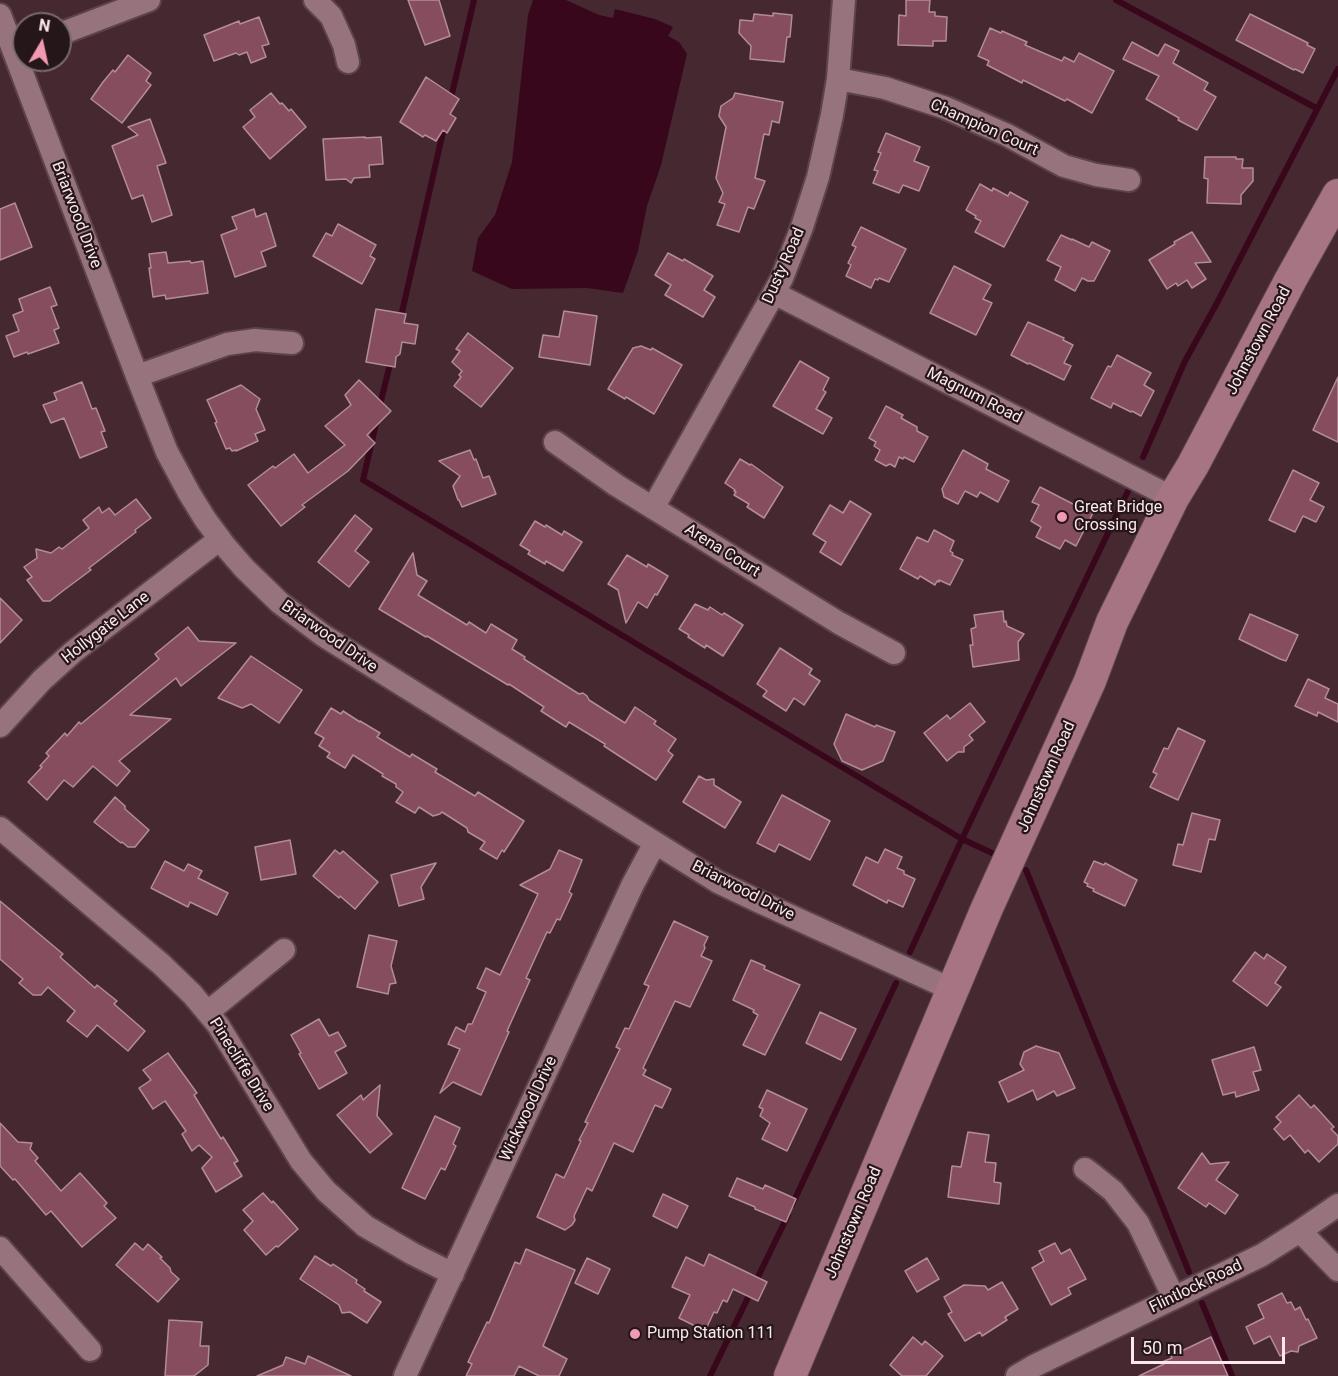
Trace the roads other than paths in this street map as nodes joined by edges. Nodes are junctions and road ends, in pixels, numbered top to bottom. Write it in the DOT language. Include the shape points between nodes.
graph roads {
  1 [pos="148,0"];
  2 [pos="315,0"];
  3 [pos="844,0"];
  4 [pos="0,15"];
  5 [pos="72,29"];
  6 [pos="12,49"];
  7 [pos="348,62"];
  8 [pos="21,72"];
  9 [pos="838,79"];
  10 [pos="1129,180"];
  11 [pos="1338,195"];
  12 [pos="774,293"];
  13 [pos="292,343"];
  14 [pos="137,376"];
  15 [pos="555,442"];
  16 [pos="1173,498"];
  17 [pos="653,508"];
  18 [pos="220,539"];
  19 [pos="894,653"];
  20 [pos="0,726"];
  21 [pos="0,828"];
  22 [pos="655,843"];
  23 [pos="284,950"];
  24 [pos="953,990"];
  25 [pos="208,1012"];
  26 [pos="1085,1169"];
  27 [pos="1338,1205"];
  28 [pos="1300,1231"];
  29 [pos="0,1248"];
  30 [pos="1338,1270"];
  31 [pos="453,1274"];
  32 [pos="1174,1298"];
  33 [pos="90,1350"];
  34 [pos="405,1376"];
  35 [pos="790,1376"];
  36 [pos="1017,1376"];
  1 -- 5 [label="street"];
  2 -- 7 [label="street" via="331,16"];
  3 -- 9 [label="street, Dusty Road"];
  4 -- 6 [label="street, Briarwood Drive"];
  8 -- 14 [label="street, Briarwood Drive"];
  9 -- 10 [label="street, Champion Court" via="885,88 946,108 1064,166 1096,176"];
  9 -- 12 [label="street, Dusty Road" via="818,177"];
  11 -- 16 [label="main road, Johnstown Road"];
  12 -- 16 [label="street, Magnum Road"];
  12 -- 17 [label="street, Dusty Road"];
  13 -- 14 [label="street" via="255,340 227,344"];
  14 -- 18 [label="street, Briarwood Drive" via="173,462"];
  15 -- 17 [label="street, Arena Court"];
  16 -- 24 [label="main road, Johnstown Road" via="1111,624 1090,681"];
  17 -- 19 [label="street, Arena Court"];
  18 -- 20 [label="street, Hollygate Lane" via="73,652"];
  18 -- 22 [label="street, Briarwood Drive" via="280,603 324,636"];
  21 -- 25 [label="street, Pinecliffe Drive" via="161,964"];
  22 -- 24 [label="street, Briarwood Drive" via="718,882"];
  22 -- 31 [label="street, Wickwood Drive" via="627,895"];
  23 -- 25 [label="street"];
  24 -- 35 [label="main road, Johnstown Road"];
  25 -- 31 [label="street, Pinecliffe Drive" via="301,1161 326,1191 365,1226"];
  26 -- 32 [label="street" via="1113,1191 1138,1223"];
  27 -- 28 [label="street, Flintlock Road"];
  28 -- 30 [label="street"];
  28 -- 32 [label="street, Flintlock Road" via="1262,1255"];
  29 -- 33 [label="street"];
  31 -- 34 [label="street, Wickwood Drive"];
  32 -- 36 [label="street, Flintlock Road"];
}
